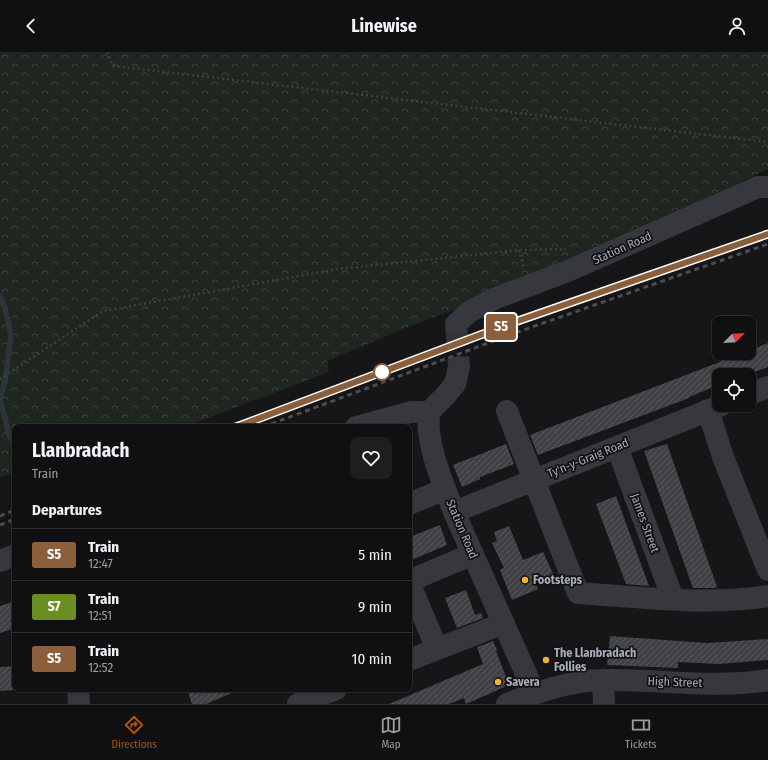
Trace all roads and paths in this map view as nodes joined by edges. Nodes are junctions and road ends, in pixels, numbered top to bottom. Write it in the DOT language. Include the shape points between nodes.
graph roads {
  1 [pos="107,52"];
  2 [pos="768,142"];
  3 [pos="765,186"];
  4 [pos="573,249"];
  5 [pos="456,324"];
  6 [pos="459,367"];
  7 [pos="0,379"];
  8 [pos="768,387"];
  9 [pos="756,391"];
  10 [pos="712,409"];
  11 [pos="508,411"];
  12 [pos="429,412"];
  13 [pos="716,412"];
  14 [pos="367,424"];
  15 [pos="617,447"];
  16 [pos="534,480"];
  17 [pos="445,489"];
  18 [pos="412,503"];
  19 [pos="454,512"];
  20 [pos="473,554"];
  21 [pos="12,557"];
  22 [pos="0,561"];
  23 [pos="768,570"];
  24 [pos="412,580"];
  25 [pos="412,588"];
  26 [pos="768,596"];
  27 [pos="673,599"];
  28 [pos="504,623"];
  29 [pos="437,649"];
  30 [pos="412,659"];
  31 [pos="603,680"];
  32 [pos="768,680"];
  33 [pos="78,692"];
  34 [pos="328,692"];
  35 [pos="535,694"];
  36 [pos="79,704"];
  37 [pos="298,704"];
  38 [pos="507,704"];
  39 [pos="604,704"];
  1 -- 2 [label="path" via="113,66"];
  3 -- 5 [label="street, Station Road" via="568,271 496,298 469,312"];
  4 -- 7 [label="path" via="519,250 338,269 103,311"];
  6 -- 12 [label="street" via="455,384"];
  8 -- 9 [label="street"];
  10 -- 15 [label="street, Ty'n-y-Graig Road"];
  11 -- 16 [label="street"];
  12 -- 14 [label="street" via="411,412"];
  12 -- 17 [label="street, Station Road" via="429,432"];
  13 -- 23 [label="street" via="723,457"];
  15 -- 16 [label="street, Ty'n-y-Graig Road"];
  15 -- 27 [label="street, James Street"];
  16 -- 19 [label="street, Ty'n-y-Graig Road"];
  16 -- 27 [label="street" via="578,593"];
  17 -- 18 [label="street"];
  17 -- 19 [label="street, Station Road"];
  19 -- 20 [label="street, Station Road"];
  20 -- 24 [label="street"];
  20 -- 28 [label="street, Station Road"];
  21 -- 22 [label="street"];
  25 -- 29 [label="street"];
  26 -- 27 [label="street" via="738,600"];
  28 -- 29 [label="street"];
  28 -- 35 [label="street, Station Road"];
  29 -- 30 [label="street"];
  31 -- 32 [label="street, High Street" via="745,684"];
  31 -- 35 [label="street, High Street" via="566,685"];
  31 -- 39 [label="street"];
  33 -- 36 [label="street"];
  34 -- 37 [label="street"];
  35 -- 38 [label="street, High Street"];
}
